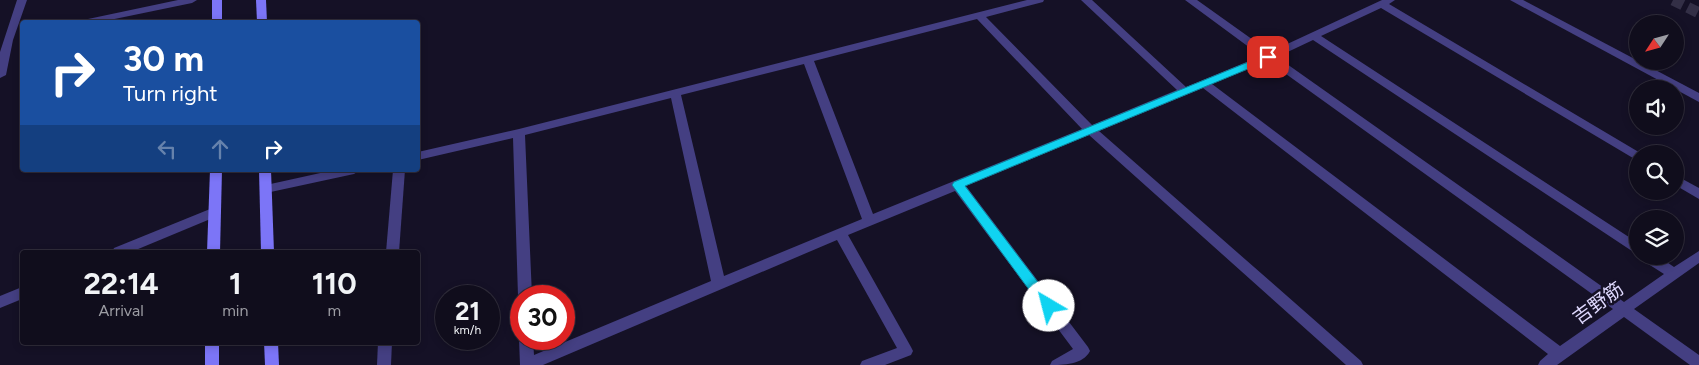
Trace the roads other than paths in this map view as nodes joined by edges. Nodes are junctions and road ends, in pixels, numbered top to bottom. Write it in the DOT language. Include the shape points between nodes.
graph roads {
  1 [pos="22,0"];
  2 [pos="192,0"];
  3 [pos="218,0"];
  4 [pos="261,0"];
  5 [pos="1040,0"];
  6 [pos="1086,0"];
  7 [pos="1190,0"];
  8 [pos="1515,0"];
  9 [pos="1386,2"];
  10 [pos="978,14"];
  11 [pos="97,20"];
  12 [pos="217,20"];
  13 [pos="262,20"];
  14 [pos="1314,36"];
  15 [pos="20,37"];
  16 [pos="4,41"];
  17 [pos="1268,57"];
  18 [pos="808,60"];
  19 [pos="0,75"];
  20 [pos="1204,83"];
  21 [pos="1184,91"];
  22 [pos="675,92"];
  23 [pos="1699,98"];
  24 [pos="1091,131"];
  25 [pos="519,133"];
  26 [pos="1629,151"];
  27 [pos="420,156"];
  28 [pos="216,172"];
  29 [pos="265,172"];
  30 [pos="345,172"];
  31 [pos="400,172"];
  32 [pos="958,185"];
  33 [pos="1684,185"];
  34 [pos="266,190"];
  35 [pos="1699,194"];
  36 [pos="215,212"];
  37 [pos="869,221"];
  38 [pos="840,233"];
  39 [pos="1629,244"];
  40 [pos="124,250"];
  41 [pos="214,250"];
  42 [pos="268,250"];
  43 [pos="393,250"];
  44 [pos="1699,256"];
  45 [pos="1661,265"];
  46 [pos="1673,273"];
  47 [pos="719,284"];
  48 [pos="525,285"];
  49 [pos="20,294"];
  50 [pos="0,302"];
  51 [pos="1624,310"];
  52 [pos="212,345"];
  53 [pos="271,345"];
  54 [pos="385,345"];
  55 [pos="526,350"];
  56 [pos="1560,355"];
  57 [pos="1699,363"];
  58 [pos="212,365"];
  59 [pos="272,365"];
  60 [pos="384,365"];
  61 [pos="527,365"];
  62 [pos="867,365"];
  63 [pos="1057,365"];
  64 [pos="1356,365"];
  65 [pos="1545,365"];
  1 -- 16 [label="street"];
  2 -- 11 [label="street"];
  3 -- 12 [label="street"];
  4 -- 13 [label="street"];
  5 -- 10 [label="street"];
  6 -- 21 [label="street"];
  7 -- 17 [label="street"];
  8 -- 23 [label="street"];
  9 -- 14 [label="street"];
  9 -- 26 [label="street"];
  10 -- 18 [label="street"];
  10 -- 24 [label="street"];
  14 -- 17 [label="street"];
  14 -- 39 [label="street"];
  15 -- 16 [label="street"];
  16 -- 19 [label="street"];
  17 -- 20 [label="street"];
  17 -- 51 [label="street"];
  18 -- 22 [label="street"];
  18 -- 37 [label="street"];
  20 -- 21 [label="street"];
  20 -- 56 [label="street"];
  21 -- 24 [label="street"];
  22 -- 25 [label="street"];
  22 -- 47 [label="street"];
  24 -- 32 [label="street"];
  24 -- 64 [label="street"];
  25 -- 27 [label="street"];
  25 -- 48 [label="street"];
  28 -- 36 [label="street"];
  29 -- 34 [label="street"];
  30 -- 34 [label="street"];
  31 -- 43 [label="street"];
  32 -- 37 [label="street"];
  32 -- 63 [label="street" via="1083,351"];
  33 -- 35 [label="street"];
  34 -- 42 [label="street"];
  36 -- 40 [label="street"];
  36 -- 41 [label="street"];
  37 -- 38 [label="street"];
  38 -- 47 [label="street"];
  38 -- 62 [label="street" via="906,351"];
  44 -- 46 [label="street, 吉野筋"];
  45 -- 46 [label="street"];
  46 -- 51 [label="street, 吉野筋"];
  47 -- 61 [label="street"];
  49 -- 50 [label="street"];
  51 -- 56 [label="street, 吉野筋"];
  51 -- 57 [label="street"];
  52 -- 58 [label="street"];
  53 -- 59 [label="street"];
  54 -- 60 [label="street"];
  55 -- 61 [label="street"];
  56 -- 65 [label="street, 吉野筋"];
}
